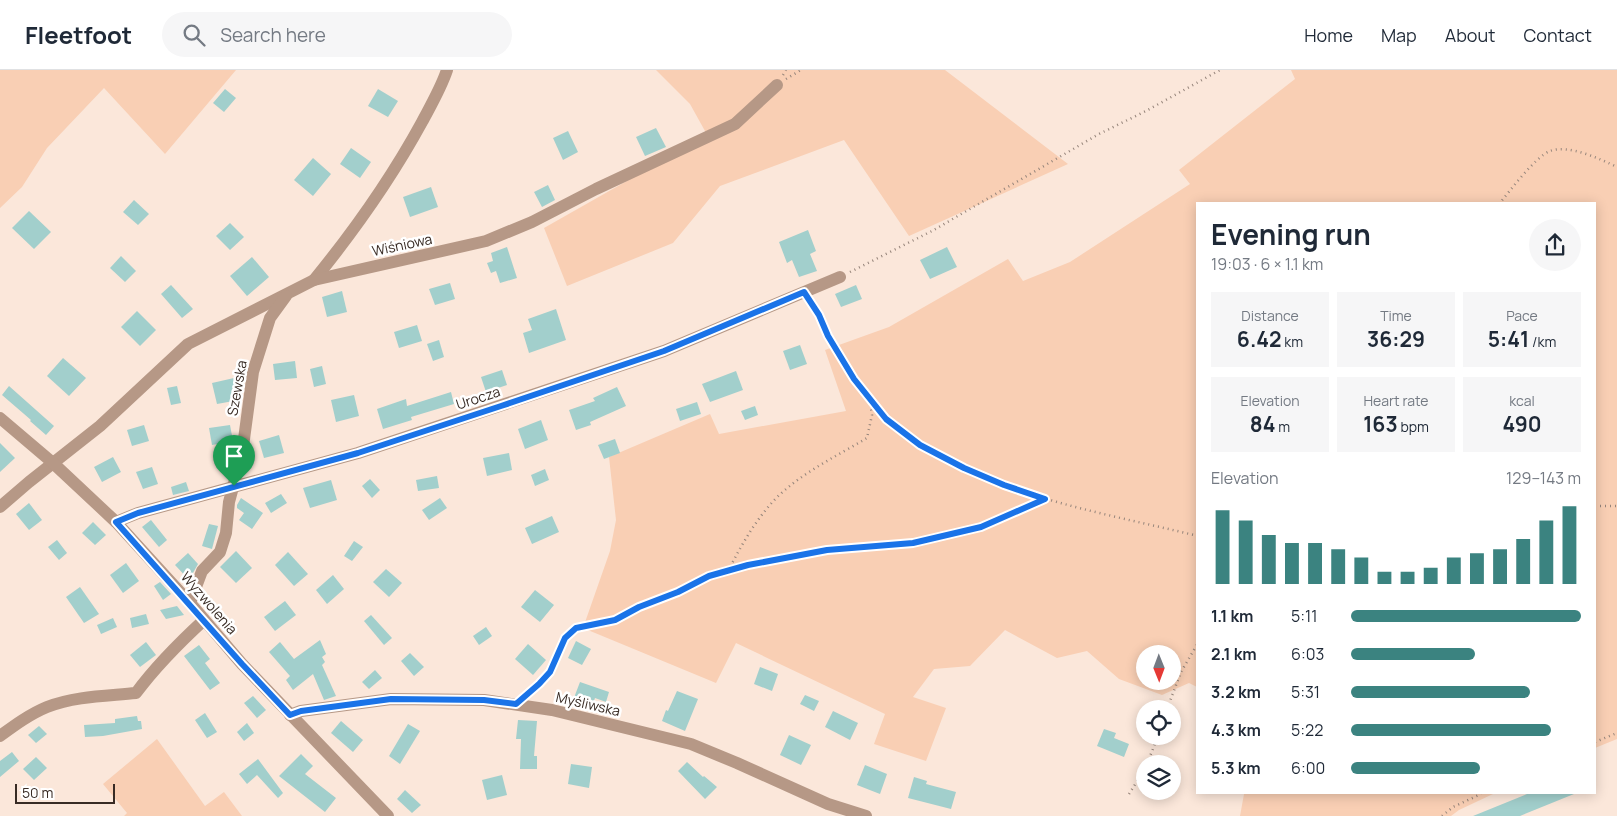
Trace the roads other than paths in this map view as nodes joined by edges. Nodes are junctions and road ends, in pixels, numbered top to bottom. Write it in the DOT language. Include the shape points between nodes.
graph roads {
  1 [pos="447,70"];
  2 [pos="777,85"];
  3 [pos="840,277"];
  4 [pos="314,280"];
  5 [pos="288,293"];
  6 [pos="0,418"];
  7 [pos="53,463"];
  8 [pos="234,486"];
  9 [pos="0,507"];
  10 [pos="116,522"];
  11 [pos="190,603"];
  12 [pos="204,620"];
  13 [pos="290,715"];
  14 [pos="0,736"];
  15 [pos="388,816"];
  16 [pos="866,816"];
  1 -- 4 [label="street" via="411,143 378,194"];
  2 -- 4 [label="street, Wiśniowa" via="735,124 532,222 486,241"];
  3 -- 8 [label="street, Urocza" via="664,351 358,453"];
  4 -- 5 [label="street, Wiśniowa"];
  5 -- 7 [label="street, Wiśniowa" via="188,344 100,426"];
  5 -- 8 [label="street, Szewska" via="270,318 253,372 242,454"];
  6 -- 7 [label="street, Wyzwolenia"];
  7 -- 9 [label="street, Wiśniowa"];
  7 -- 10 [label="street, Wyzwolenia"];
  8 -- 10 [label="street, Urocza"];
  8 -- 11 [label="street, Szewska" via="220,552 202,571"];
  10 -- 11 [label="street, Wyzwolenia"];
  11 -- 12 [label="street, Wyzwolenia"];
  12 -- 13 [label="street, Wyzwolenia"];
  12 -- 14 [label="street" via="173,648 136,693 59,703 25,718"];
  13 -- 15 [label="street, Wyzwolenia"];
  13 -- 16 [label="street, Myśliwska" via="391,699 484,700 552,710 691,744 828,804"];
}
